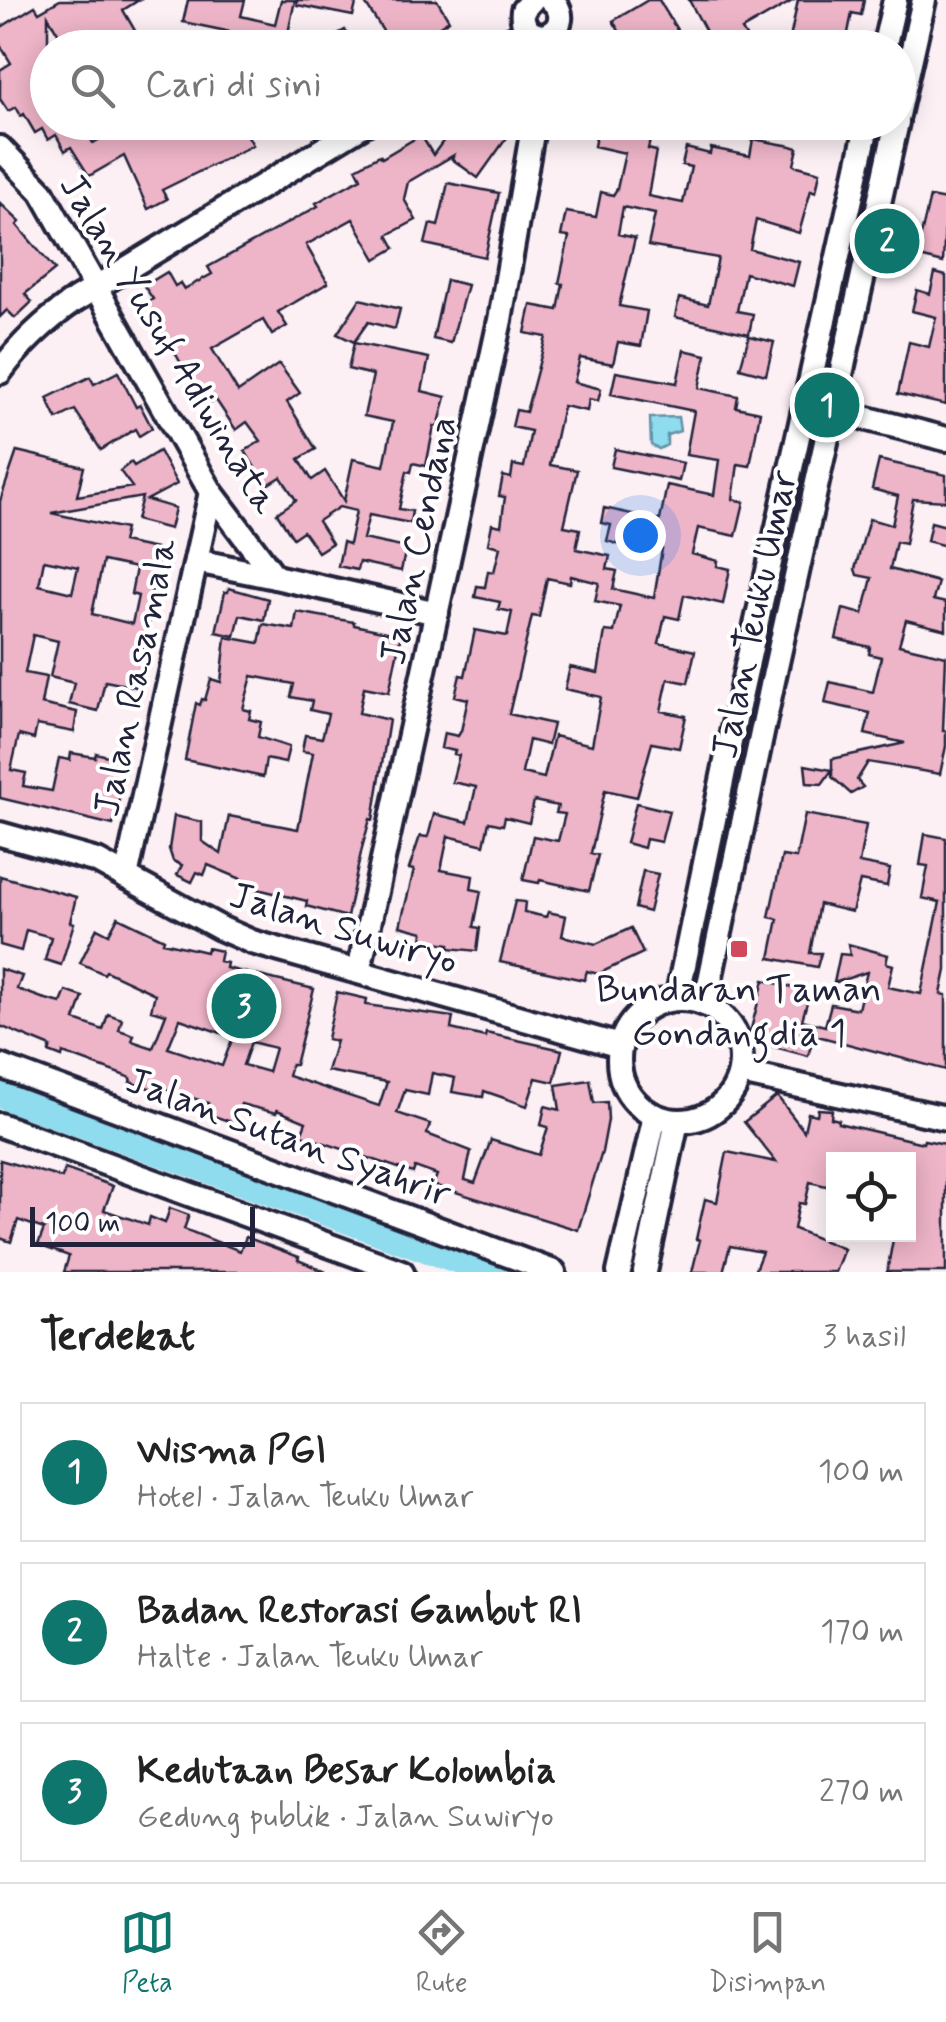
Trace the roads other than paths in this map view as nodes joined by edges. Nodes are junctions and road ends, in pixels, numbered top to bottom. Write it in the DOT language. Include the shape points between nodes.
graph roads {
  1 [pos="895,0"];
  2 [pos="924,0"];
  3 [pos="888,30"];
  4 [pos="916,35"];
  5 [pos="338,140"];
  6 [pos="531,140"];
  7 [pos="864,140"];
  8 [pos="892,140"];
  9 [pos="0,148"];
  10 [pos="97,286"];
  11 [pos="812,371"];
  12 [pos="0,372"];
  13 [pos="840,377"];
  14 [pos="833,410"];
  15 [pos="946,439"];
  16 [pos="211,492"];
  17 [pos="196,561"];
  18 [pos="275,578"];
  19 [pos="438,612"];
  20 [pos="744,676"];
  21 [pos="773,680"];
  22 [pos="0,834"];
  23 [pos="126,877"];
  24 [pos="359,970"];
  25 [pos="677,999"];
  26 [pos="706,1004"];
  27 [pos="620,1046"];
  28 [pos="0,1066"];
  29 [pos="740,1073"];
  30 [pos="946,1118"];
  31 [pos="666,1119"];
  32 [pos="0,1126"];
  33 [pos="369,1266"];
  34 [pos="402,1272"];
  35 [pos="554,1272"];
  36 [pos="618,1272"];
  37 [pos="646,1272"];
  1 -- 3 [label="street"];
  2 -- 4 [label="street, Jalan Teuku Umar"];
  5 -- 10 [label="street"];
  6 -- 19 [label="street, Jalan Cendana"];
  7 -- 11 [label="street, Jalan Teuku Umar"];
  8 -- 13 [label="street, Jalan Teuku Umar"];
  9 -- 10 [label="street, Jalan Yusuf Adiwinata" via="42,192"];
  10 -- 12 [label="street" via="42,324"];
  10 -- 16 [label="street, Jalan Yusuf Adiwinata"];
  11 -- 13 [label="street"];
  11 -- 20 [label="street, Jalan Teuku Umar"];
  13 -- 14 [label="street, Jalan Teuku Umar"];
  14 -- 15 [label="street"];
  14 -- 21 [label="street, Jalan Teuku Umar"];
  16 -- 17 [label="street, Jalan Rasamala"];
  16 -- 18 [label="street, Jalan Yusuf Adiwinata"];
  17 -- 18 [label="street, Jalan Yusuf Adiwinata"];
  17 -- 23 [label="street, Jalan Rasamala"];
  18 -- 19 [label="street, Jalan Yusuf Adiwinata"];
  19 -- 24 [label="street, Jalan Cendana"];
  20 -- 21 [label="street"];
  20 -- 25 [label="street, Jalan Teuku Umar"];
  21 -- 26 [label="street, Jalan Teuku Umar"];
  22 -- 23 [label="street, Jalan Suwiryo" via="77,854"];
  23 -- 24 [label="street, Jalan Suwiryo" via="252,942"];
  24 -- 27 [label="street, Jalan Suwiryo"];
  25 -- 26 [label="street"];
  25 -- 27 [label="street" via="641,1013"];
  26 -- 29 [label="street" via="736,1032"];
  27 -- 31 [label="street" via="625,1087 638,1104"];
  28 -- 35 [label="street, Jalan Sutan Syahrir"];
  29 -- 30 [label="street"];
  29 -- 31 [label="street" via="724,1103 694,1120"];
  31 -- 36 [label="street"];
  31 -- 37 [label="street"];
  32 -- 33 [label="street"];
  33 -- 34 [label="street"];
}
